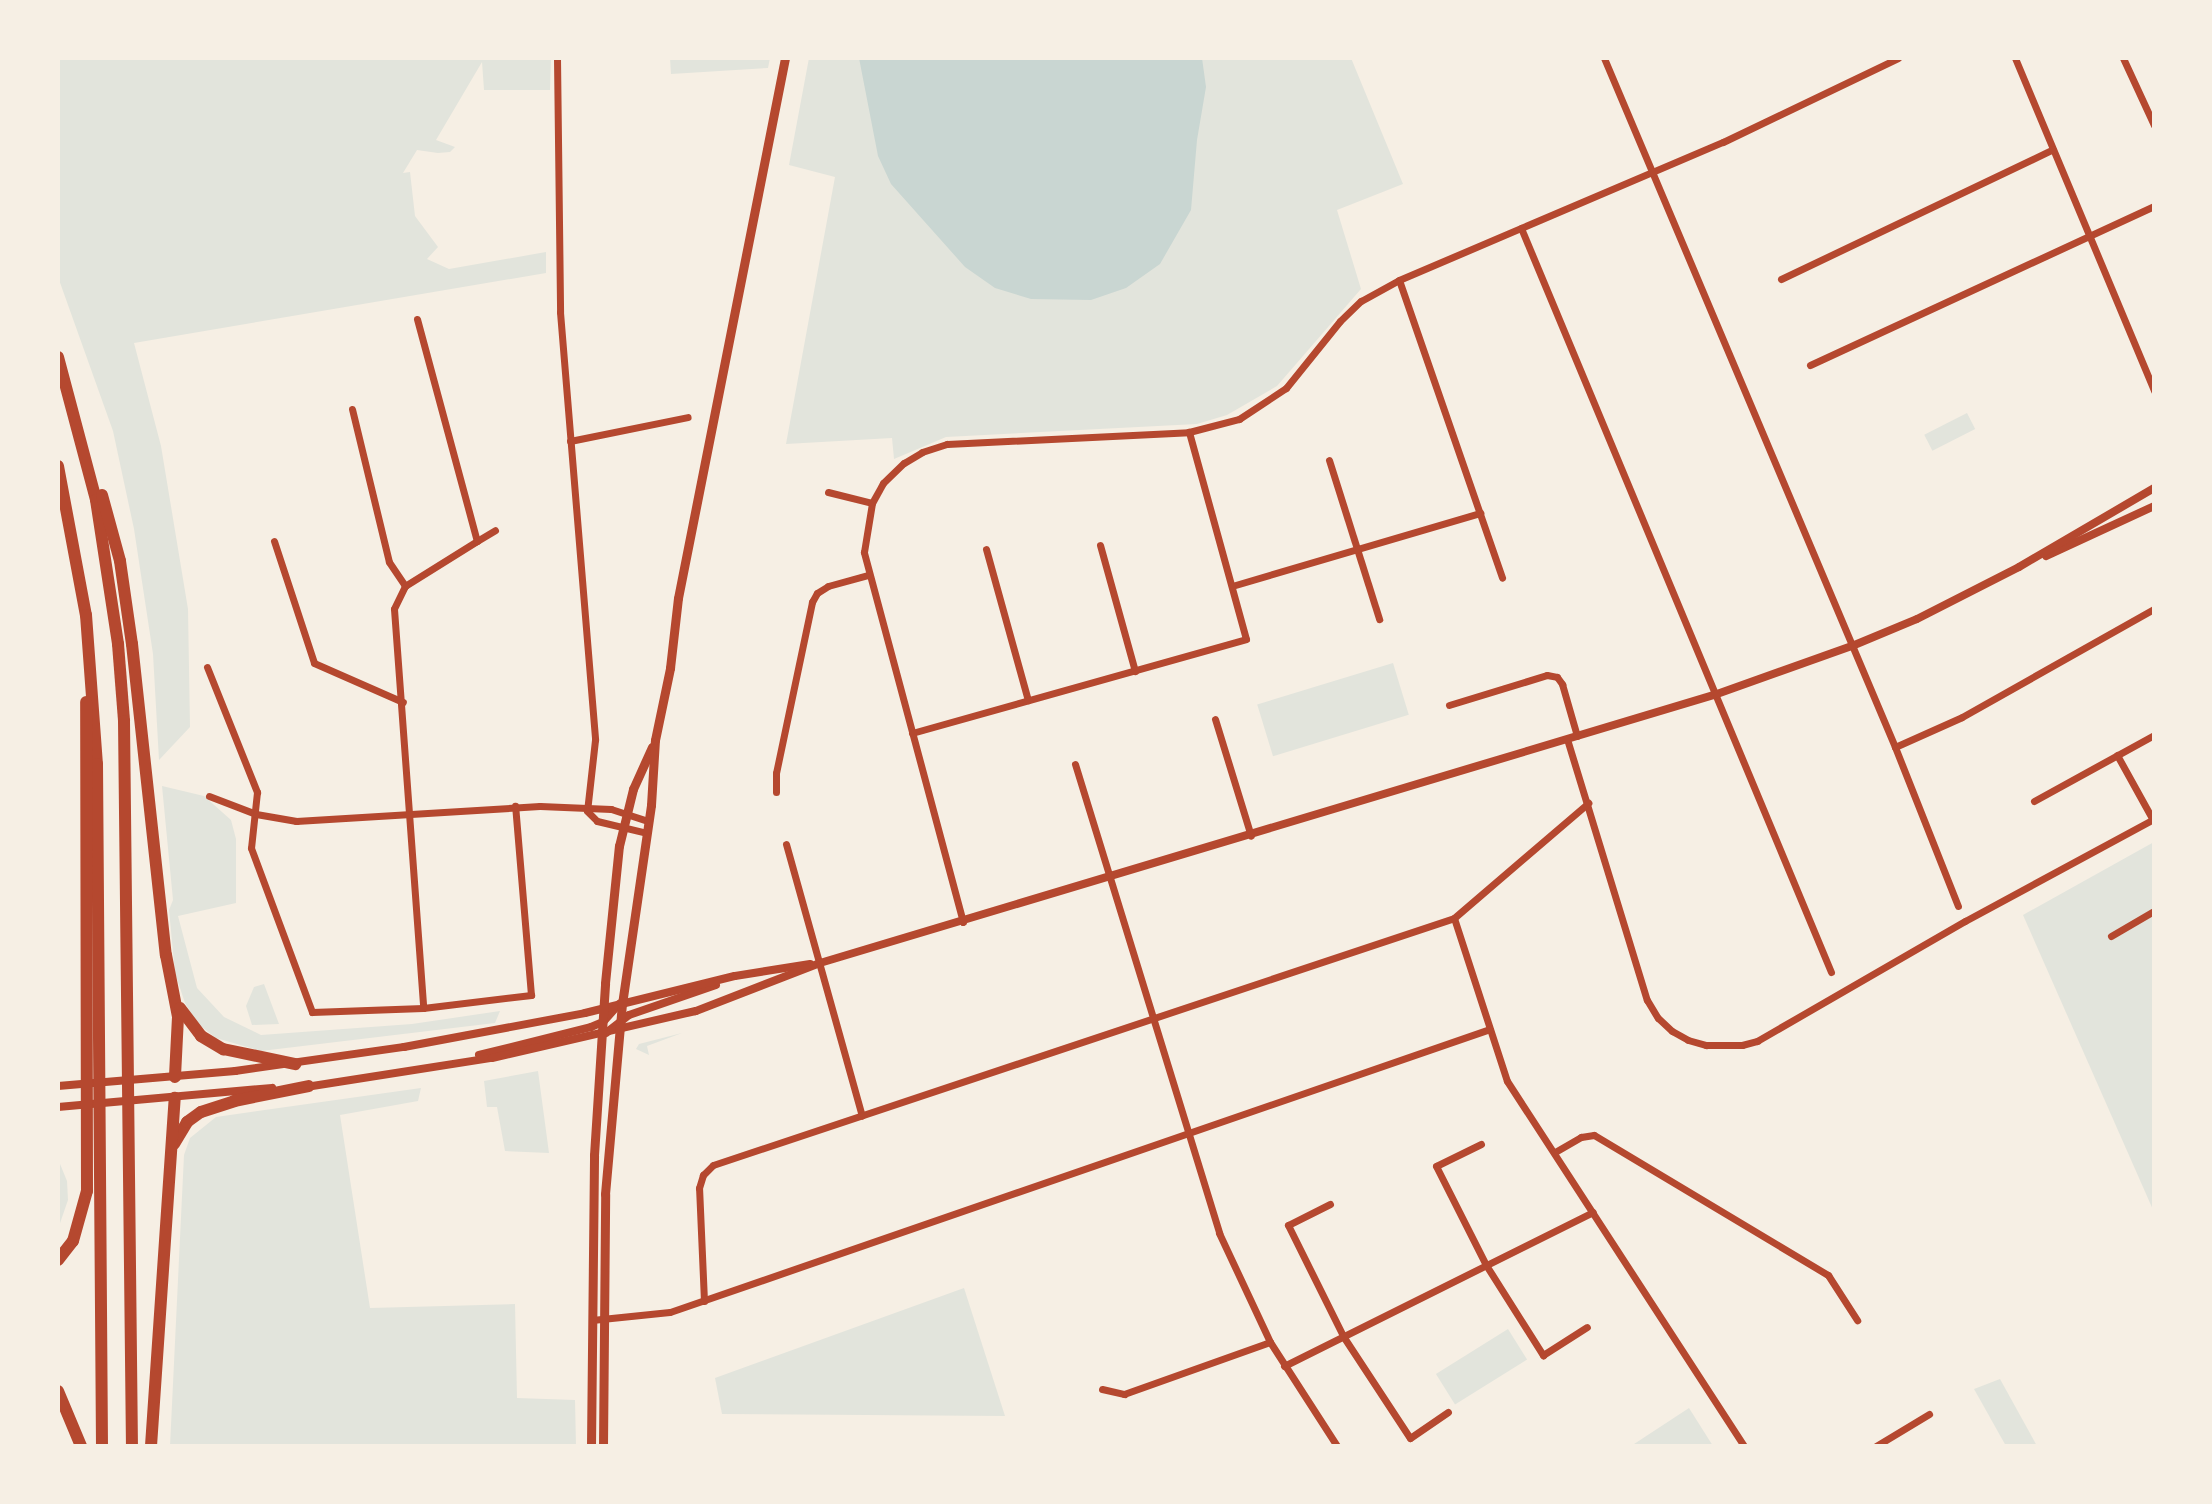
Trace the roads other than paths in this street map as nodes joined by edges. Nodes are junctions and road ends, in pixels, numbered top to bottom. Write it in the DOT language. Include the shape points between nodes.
graph roads {
  1 [pos="557,58"];
  2 [pos="785,58"];
  3 [pos="1604,58"];
  4 [pos="1898,58"];
  5 [pos="2015,58"];
  6 [pos="2123,58"];
  7 [pos="2154,125"];
  8 [pos="2053,149"];
  9 [pos="1652,173"];
  10 [pos="2154,206"];
  11 [pos="1521,228"];
  12 [pos="2089,233"];
  13 [pos="1781,279"];
  14 [pos="1399,280"];
  15 [pos="417,319"];
  16 [pos="58,357"];
  17 [pos="1810,365"];
  18 [pos="2154,391"];
  19 [pos="352,409"];
  20 [pos="688,417"];
  21 [pos="1189,432"];
  22 [pos="81,437"];
  23 [pos="570,441"];
  24 [pos="1329,460"];
  25 [pos="58,466"];
  26 [pos="2154,488"];
  27 [pos="828,492"];
  28 [pos="872,503"];
  29 [pos="2154,506"];
  30 [pos="1480,513"];
  31 [pos="495,530"];
  32 [pos="274,541"];
  33 [pos="477,541"];
  34 [pos="1100,545"];
  35 [pos="986,549"];
  36 [pos="1356,550"];
  37 [pos="2019,567"];
  38 [pos="868,575"];
  39 [pos="1502,578"];
  40 [pos="405,586"];
  41 [pos="1232,586"];
  42 [pos="2154,609"];
  43 [pos="86,615"];
  44 [pos="1379,619"];
  45 [pos="1852,646"];
  46 [pos="207,667"];
  47 [pos="1135,671"];
  48 [pos="1717,694"];
  49 [pos="1028,700"];
  50 [pos="403,702"];
  51 [pos="1449,705"];
  52 [pos="1215,719"];
  53 [pos="912,733"];
  54 [pos="2154,735"];
  55 [pos="1577,736"];
  56 [pos="1567,739"];
  57 [pos="655,740"];
  58 [pos="1895,747"];
  59 [pos="2117,755"];
  60 [pos="1075,764"];
  61 [pos="776,792"];
  62 [pos="209,796"];
  63 [pos="2034,801"];
  64 [pos="1588,803"];
  65 [pos="515,806"];
  66 [pos="587,811"];
  67 [pos="626,813"];
  68 [pos="256,814"];
  69 [pos="411,815"];
  70 [pos="2154,820"];
  71 [pos="649,821"];
  72 [pos="623,827"];
  73 [pos="647,833"];
  74 [pos="1251,836"];
  75 [pos="786,844"];
  76 [pos="1109,878"];
  77 [pos="1958,906"];
  78 [pos="2154,911"];
  79 [pos="1454,918"];
  80 [pos="963,922"];
  81 [pos="2111,936"];
  82 [pos="820,963"];
  83 [pos="1831,972"];
  84 [pos="749,973"];
  85 [pos="735,976"];
  86 [pos="755,991"];
  87 [pos="175,998"];
  88 [pos="622,1002"];
  89 [pos="423,1008"];
  90 [pos="604,1008"];
  91 [pos="1153,1020"];
  92 [pos="603,1022"];
  93 [pos="621,1024"];
  94 [pos="1490,1029"];
  95 [pos="603,1037"];
  96 [pos="295,1064"];
  97 [pos="420,1070"];
  98 [pos="171,1078"];
  99 [pos="58,1086"];
  100 [pos="309,1086"];
  101 [pos="170,1099"];
  102 [pos="58,1107"];
  103 [pos="862,1116"];
  104 [pos="1188,1134"];
  105 [pos="1481,1144"];
  106 [pos="171,1150"];
  107 [pos="1555,1152"];
  108 [pos="1330,1204"];
  109 [pos="1593,1212"];
  110 [pos="58,1260"];
  111 [pos="1486,1265"];
  112 [pos="704,1301"];
  113 [pos="598,1319"];
  114 [pos="1857,1320"];
  115 [pos="1587,1327"];
  116 [pos="1343,1336"];
  117 [pos="1270,1342"];
  118 [pos="1284,1366"];
  119 [pos="1102,1389"];
  120 [pos="58,1391"];
  121 [pos="1448,1412"];
  122 [pos="1929,1414"];
  123 [pos="81,1446"];
  124 [pos="102,1446"];
  125 [pos="132,1446"];
  126 [pos="151,1446"];
  127 [pos="591,1446"];
  128 [pos="603,1446"];
  129 [pos="1337,1446"];
  130 [pos="1744,1446"];
  131 [pos="1876,1446"];
  1 -- 23 [label="street" via="560,312"];
  2 -- 57 [label="main road"];
  3 -- 9 [label="street"];
  4 -- 9 [label="street"];
  5 -- 8 [label="street"];
  6 -- 7 [label="street"];
  8 -- 12 [label="street"];
  8 -- 13 [label="street"];
  9 -- 11 [label="street"];
  9 -- 45 [label="street"];
  10 -- 12 [label="street"];
  11 -- 14 [label="street"];
  11 -- 48 [label="street"];
  12 -- 17 [label="street"];
  12 -- 18 [label="street"];
  14 -- 21 [label="street" via="1361,301 1286,388 1262,407 1218,427"];
  14 -- 30 [label="street"];
  15 -- 33 [label="street"];
  16 -- 22 [label="highway"];
  19 -- 40 [label="street" via="389,562"];
  20 -- 23 [label="street"];
  21 -- 28 [label="street" via="947,444 904,463"];
  21 -- 41 [label="street"];
  22 -- 87 [label="highway" via="120,561"];
  22 -- 125 [label="highway" via="107,564 124,721"];
  23 -- 66 [label="street" via="595,740"];
  24 -- 36 [label="street"];
  25 -- 43 [label="highway"];
  26 -- 37 [label="street"];
  27 -- 28 [label="street"];
  28 -- 38 [label="street" via="865,530"];
  29 -- 37 [label="street"];
  30 -- 36 [label="street"];
  30 -- 39 [label="street"];
  31 -- 33 [label="street"];
  32 -- 50 [label="street" via="314,663"];
  33 -- 40 [label="street"];
  34 -- 47 [label="street"];
  35 -- 49 [label="street"];
  36 -- 41 [label="street"];
  36 -- 44 [label="street"];
  37 -- 45 [label="street"];
  38 -- 53 [label="street"];
  38 -- 61 [label="street" via="828,586 812,602"];
  40 -- 50 [label="street" via="394,609"];
  41 -- 47 [label="street" via="1246,639"];
  42 -- 58 [label="street" via="1962,717"];
  43 -- 110 [label="highway" via="87,1191 73,1241"];
  43 -- 124 [label="highway" via="97,764"];
  45 -- 48 [label="street"];
  45 -- 58 [label="street"];
  46 -- 68 [label="street" via="257,792"];
  47 -- 49 [label="street"];
  48 -- 55 [label="street"];
  48 -- 83 [label="street"];
  49 -- 53 [label="street"];
  50 -- 69 [label="street"];
  51 -- 55 [label="street" via="1547,675 1557,677"];
  52 -- 74 [label="street"];
  53 -- 80 [label="street"];
  54 -- 59 [label="street"];
  55 -- 56 [label="street"];
  56 -- 64 [label="street"];
  56 -- 74 [label="street"];
  57 -- 67 [label="main road"];
  57 -- 71 [label="main road"];
  58 -- 77 [label="street"];
  59 -- 63 [label="street"];
  59 -- 70 [label="street"];
  60 -- 76 [label="street"];
  62 -- 68 [label="street"];
  64 -- 70 [label="street" via="1647,1000 1658,1018 1688,1040 1725,1046 1757,1041"];
  64 -- 79 [label="street"];
  65 -- 66 [label="street"];
  65 -- 69 [label="street"];
  65 -- 89 [label="street" via="531,995"];
  66 -- 67 [label="street"];
  66 -- 72 [label="street" via="597,821"];
  67 -- 71 [label="street"];
  67 -- 72 [label="main road"];
  68 -- 69 [label="street" via="318,822"];
  68 -- 89 [label="street" via="251,848 312,1012"];
  69 -- 89 [label="street"];
  71 -- 73 [label="main road"];
  72 -- 73 [label="street"];
  72 -- 90 [label="main road"];
  73 -- 88 [label="main road"];
  74 -- 76 [label="street"];
  75 -- 82 [label="street"];
  76 -- 80 [label="street"];
  76 -- 91 [label="street"];
  78 -- 81 [label="street"];
  79 -- 91 [label="street"];
  79 -- 94 [label="street"];
  80 -- 82 [label="street"];
  82 -- 84 [label="street"];
  82 -- 86 [label="street"];
  82 -- 103 [label="street"];
  84 -- 85 [label="street"];
  84 -- 86 [label="street"];
  85 -- 88 [label="street"];
  85 -- 93 [label="street"];
  86 -- 93 [label="street" via="696,1011"];
  87 -- 96 [label="highway" via="211,1044 234,1054"];
  87 -- 98 [label="highway" via="179,1035"];
  88 -- 90 [label="street"];
  88 -- 92 [label="street"];
  88 -- 93 [label="main road"];
  90 -- 92 [label="main road"];
  90 -- 96 [label="street"];
  91 -- 103 [label="street"];
  91 -- 104 [label="street"];
  92 -- 95 [label="main road"];
  92 -- 97 [label="street"];
  93 -- 95 [label="street"];
  93 -- 113 [label="main road"];
  94 -- 104 [label="street"];
  94 -- 107 [label="street" via="1507,1081"];
  95 -- 97 [label="street"];
  95 -- 113 [label="main road" via="594,1155"];
  96 -- 98 [label="street"];
  97 -- 100 [label="street"];
  98 -- 99 [label="street"];
  98 -- 101 [label="street"];
  100 -- 101 [label="street"];
  100 -- 106 [label="highway" via="201,1112 187,1122"];
  101 -- 102 [label="street"];
  101 -- 106 [label="highway"];
  103 -- 112 [label="street" via="713,1165 703,1175 699,1188"];
  104 -- 112 [label="street"];
  104 -- 117 [label="street" via="1219,1233"];
  105 -- 111 [label="street" via="1436,1166"];
  106 -- 126 [label="highway"];
  107 -- 109 [label="street"];
  107 -- 114 [label="street" via="1594,1135 1828,1275"];
  108 -- 116 [label="street" via="1288,1225"];
  109 -- 111 [label="street"];
  109 -- 130 [label="street"];
  111 -- 115 [label="street" via="1543,1355"];
  111 -- 116 [label="street"];
  112 -- 113 [label="street" via="659,1314"];
  113 -- 127 [label="main road"];
  113 -- 128 [label="main road"];
  116 -- 118 [label="street"];
  116 -- 121 [label="street" via="1410,1438"];
  117 -- 118 [label="street"];
  117 -- 119 [label="street" via="1124,1394"];
  118 -- 129 [label="street"];
  120 -- 123 [label="highway"];
  122 -- 131 [label="street"];
}
